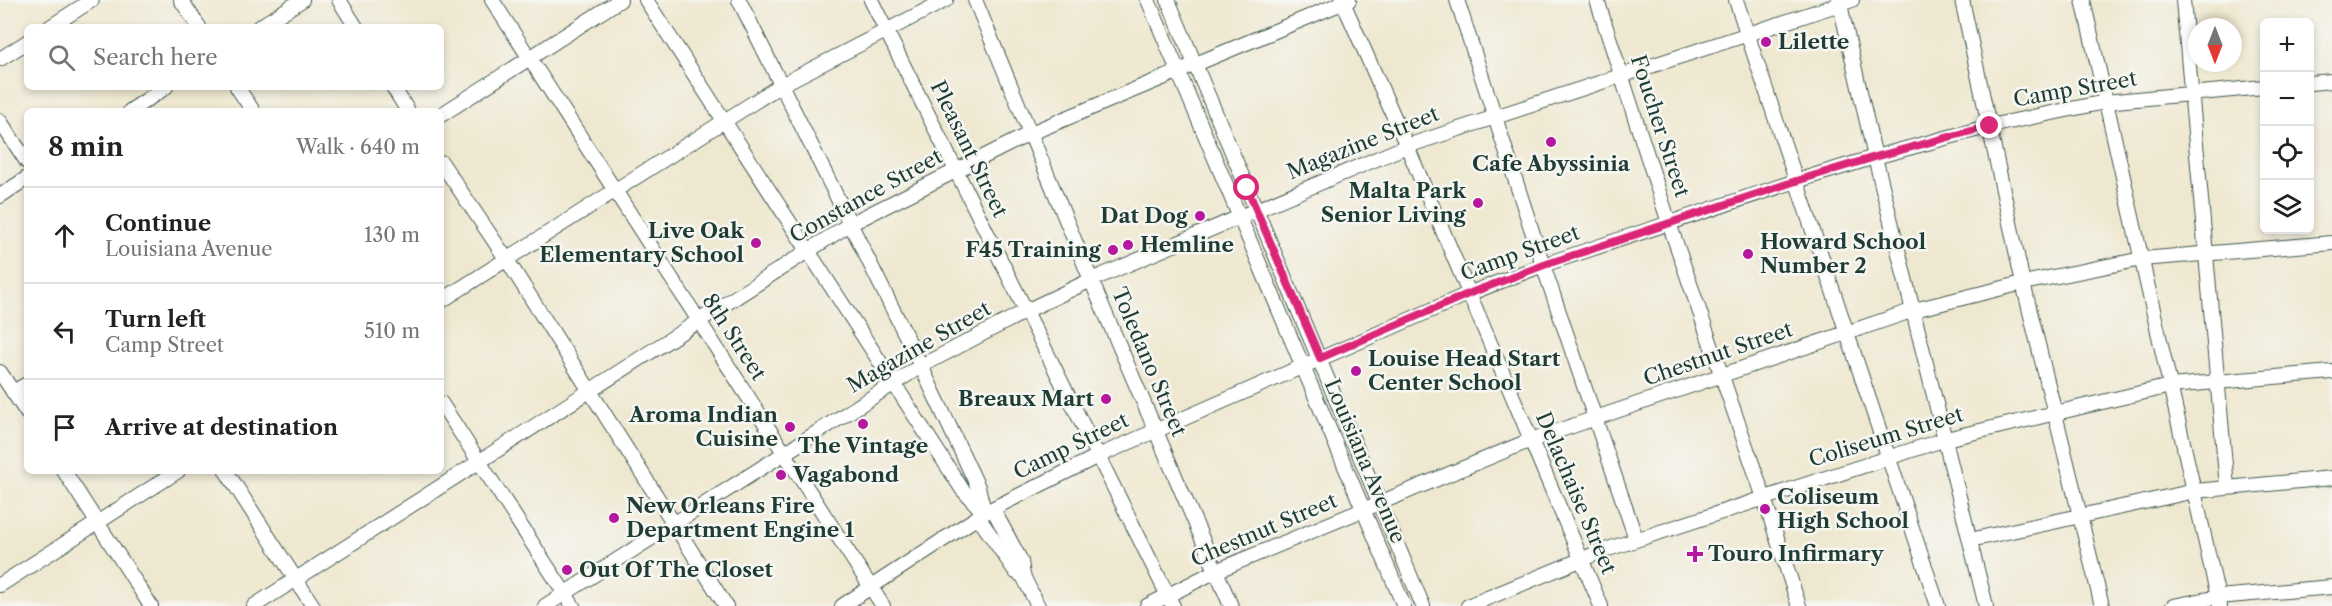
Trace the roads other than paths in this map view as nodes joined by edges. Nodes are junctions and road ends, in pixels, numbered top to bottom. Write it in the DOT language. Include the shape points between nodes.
graph roads {
  1 [pos="92,0"];
  2 [pos="182,0"];
  3 [pos="302,0"];
  4 [pos="339,0"];
  5 [pos="492,0"];
  6 [pos="620,0"];
  7 [pos="646,0"];
  8 [pos="739,0"];
  9 [pos="872,0"];
  10 [pos="946,0"];
  11 [pos="975,0"];
  12 [pos="1148,0"];
  13 [pos="1168,0"];
  14 [pos="1457,0"];
  15 [pos="1597,0"];
  16 [pos="1736,0"];
  17 [pos="1962,0"];
  18 [pos="2083,0"];
  19 [pos="2183,0"];
  20 [pos="1345,1"];
  21 [pos="1843,1"];
  22 [pos="55,24"];
  23 [pos="197,24"];
  24 [pos="264,24"];
  25 [pos="354,24"];
  26 [pos="886,30"];
  27 [pos="1748,33"];
  28 [pos="24,44"];
  29 [pos="529,58"];
  30 [pos="0,59"];
  31 [pos="1194,64"];
  32 [pos="1178,71"];
  33 [pos="1622,74"];
  34 [pos="2332,81"];
  35 [pos="2314,83"];
  36 [pos="781,85"];
  37 [pos="2260,87"];
  38 [pos="162,90"];
  39 [pos="239,90"];
  40 [pos="395,90"];
  41 [pos="2192,93"];
  42 [pos="2105,102"];
  43 [pos="134,108"];
  44 [pos="251,108"];
  45 [pos="406,108"];
  46 [pos="444,113"];
  47 [pos="1496,116"];
  48 [pos="0,120"];
  49 [pos="723,121"];
  50 [pos="1990,126"];
  51 [pos="1031,133"];
  52 [pos="1226,138"];
  53 [pos="1209,145"];
  54 [pos="1407,146"];
  55 [pos="24,157"];
  56 [pos="1875,157"];
  57 [pos="444,166"];
  58 [pos="956,170"];
  59 [pos="24,180"];
  60 [pos="1796,181"];
  61 [pos="614,191"];
  62 [pos="0,196"];
  63 [pos="1257,209"];
  64 [pos="1239,217"];
  65 [pos="1669,223"];
  66 [pos="850,224"];
  67 [pos="2332,243"];
  68 [pos="806,251"];
  69 [pos="2206,254"];
  70 [pos="2142,259"];
  71 [pos="507,260"];
  72 [pos="1544,265"];
  73 [pos="1091,280"];
  74 [pos="2023,283"];
  75 [pos="1468,294"];
  76 [pos="444,299"];
  77 [pos="1914,310"];
  78 [pos="1026,311"];
  79 [pos="699,320"];
  80 [pos="1847,332"];
  81 [pos="1320,358"];
  82 [pos="921,366"];
  83 [pos="1302,366"];
  84 [pos="0,372"];
  85 [pos="2332,372"];
  86 [pos="1722,375"];
  87 [pos="2217,382"];
  88 [pos="894,383"];
  89 [pos="24,386"];
  90 [pos="2170,386"];
  91 [pos="590,391"];
  92 [pos="13,392"];
  93 [pos="24,408"];
  94 [pos="444,408"];
  95 [pos="2056,411"];
  96 [pos="1595,418"];
  97 [pos="1155,429"];
  98 [pos="1946,439"];
  99 [pos="1531,440"];
  100 [pos="785,454"];
  101 [pos="1098,456"];
  102 [pos="1888,456"];
  103 [pos="478,461"];
  104 [pos="66,474"];
  105 [pos="173,474"];
  106 [pos="228,474"];
  107 [pos="2332,478"];
  108 [pos="2227,487"];
  109 [pos="2195,491"];
  110 [pos="1764,498"];
  111 [pos="1380,503"];
  112 [pos="1364,510"];
  113 [pos="985,513"];
  114 [pos="2081,515"];
  115 [pos="97,522"];
  116 [pos="674,524"];
  117 [pos="1636,539"];
  118 [pos="1970,540"];
  119 [pos="1581,559"];
  120 [pos="1216,572"];
  121 [pos="296,579"];
  122 [pos="0,585"];
  123 [pos="871,586"];
  124 [pos="2332,587"];
  125 [pos="565,594"];
  126 [pos="1171,601"];
  127 [pos="2219,602"];
  128 [pos="151,606"];
  129 [pos="254,606"];
  130 [pos="313,606"];
  131 [pos="545,606"];
  132 [pos="573,606"];
  133 [pos="726,606"];
  134 [pos="842,606"];
  135 [pos="883,606"];
  136 [pos="1038,606"];
  137 [pos="1147,606"];
  138 [pos="1231,606"];
  139 [pos="1404,606"];
  140 [pos="1423,606"];
  141 [pos="1468,606"];
  142 [pos="1601,606"];
  143 [pos="1799,606"];
  144 [pos="1938,606"];
  145 [pos="1986,606"];
  146 [pos="2102,606"];
  147 [pos="2173,606"];
  1 -- 22 [label="street"];
  2 -- 23 [label="street"];
  3 -- 24 [label="street"];
  4 -- 25 [label="street"];
  5 -- 29 [label="street, 8th Street"];
  6 -- 29 [label="street"];
  7 -- 49 [label="street"];
  8 -- 36 [label="street"];
  9 -- 26 [label="street, Pleasant Street"];
  10 -- 26 [label="street"];
  11 -- 51 [label="street, Toledano Street"];
  12 -- 32 [label="street, Louisiana Avenue"];
  13 -- 31 [label="street, Louisiana Avenue"];
  14 -- 47 [label="street"];
  15 -- 33 [label="street, Foucher Street"];
  16 -- 27 [label="street"];
  17 -- 50 [label="street"];
  18 -- 42 [label="street"];
  19 -- 41 [label="street"];
  20 -- 31 [label="street, Constance Street"];
  20 -- 54 [label="street, Delachaise Street"];
  21 -- 27 [label="street, Magazine Street"];
  21 -- 56 [label="street"];
  26 -- 36 [label="street"];
  26 -- 58 [label="street, Pleasant Street"];
  27 -- 33 [label="street, Magazine Street"];
  27 -- 60 [label="street"];
  28 -- 30 [label="street"];
  29 -- 46 [label="street"];
  29 -- 61 [label="street, 8th Street"];
  31 -- 32 [label="street, Constance Street"];
  31 -- 52 [label="street, Louisiana Avenue"];
  32 -- 51 [label="street, Constance Street"];
  32 -- 53 [label="street, Louisiana Avenue"];
  33 -- 47 [label="street, Magazine Street"];
  33 -- 65 [label="street, Foucher Street"];
  34 -- 35 [label="street"];
  36 -- 49 [label="street"];
  36 -- 66 [label="street"];
  37 -- 41 [label="street, Camp Street"];
  38 -- 43 [label="street"];
  39 -- 44 [label="street"];
  40 -- 45 [label="street"];
  41 -- 42 [label="street, Camp Street"];
  41 -- 69 [label="street"];
  42 -- 50 [label="street, Camp Street"];
  42 -- 70 [label="street"];
  47 -- 54 [label="street, Magazine Street"];
  47 -- 72 [label="street"];
  48 -- 55 [label="street"];
  49 -- 61 [label="street"];
  49 -- 68 [label="street"];
  50 -- 56 [label="street, Camp Street"];
  50 -- 74 [label="street"];
  51 -- 58 [label="street, Constance Street"];
  51 -- 73 [label="street, Toledano Street"];
  52 -- 53 [label="street"];
  52 -- 63 [label="street, Louisiana Avenue"];
  53 -- 64 [label="street, Louisiana Avenue"];
  54 -- 63 [label="street, Magazine Street"];
  54 -- 75 [label="street, Delachaise Street"];
  56 -- 60 [label="street, Camp Street"];
  56 -- 77 [label="street"];
  57 -- 71 [label="street"];
  58 -- 66 [label="street, Constance Street"];
  58 -- 78 [label="street, Pleasant Street"];
  59 -- 62 [label="street"];
  60 -- 65 [label="street, Camp Street"];
  60 -- 80 [label="street"];
  61 -- 71 [label="street"];
  61 -- 79 [label="street, 8th Street"];
  63 -- 64 [label="street, Magazine Street"];
  63 -- 81 [label="street, Louisiana Avenue"];
  64 -- 73 [label="street, Magazine Street"];
  64 -- 83 [label="street, Louisiana Avenue"];
  65 -- 72 [label="street, Camp Street"];
  65 -- 86 [label="street, Foucher Street"];
  66 -- 68 [label="street, Constance Street"];
  66 -- 82 [label="street"];
  67 -- 69 [label="street, Chestnut Street"];
  68 -- 79 [label="street, Constance Street"];
  68 -- 88 [label="street"];
  69 -- 70 [label="street, Chestnut Street"];
  69 -- 87 [label="street"];
  70 -- 74 [label="street, Chestnut Street"];
  70 -- 90 [label="street"];
  71 -- 76 [label="street"];
  71 -- 91 [label="street"];
  72 -- 75 [label="street, Camp Street"];
  72 -- 96 [label="street"];
  73 -- 78 [label="street, Magazine Street"];
  73 -- 97 [label="street, Toledano Street"];
  74 -- 77 [label="street, Chestnut Street"];
  74 -- 95 [label="street"];
  75 -- 81 [label="street, Camp Street"];
  75 -- 99 [label="street, Delachaise Street"];
  77 -- 80 [label="street, Chestnut Street"];
  77 -- 98 [label="street"];
  78 -- 82 [label="street, Magazine Street"];
  78 -- 101 [label="street, Pleasant Street"];
  79 -- 91 [label="street, Constance Street"];
  79 -- 100 [label="street, 8th Street"];
  80 -- 86 [label="street, Chestnut Street"];
  80 -- 102 [label="street"];
  81 -- 83 [label="street, Camp Street"];
  81 -- 111 [label="street, Louisiana Avenue"];
  82 -- 88 [label="street, Magazine Street"];
  82 -- 113 [label="street" via="978,487"];
  83 -- 97 [label="street, Camp Street"];
  83 -- 112 [label="street, Louisiana Avenue"];
  84 -- 92 [label="street"];
  85 -- 87 [label="street, Coliseum Street"];
  86 -- 96 [label="street, Chestnut Street"];
  86 -- 110 [label="street, Foucher Street"];
  87 -- 90 [label="street, Coliseum Street"];
  87 -- 108 [label="street"];
  88 -- 100 [label="street, Magazine Street"];
  88 -- 113 [label="street" via="962,489"];
  89 -- 92 [label="street"];
  90 -- 95 [label="street, Coliseum Street"];
  90 -- 109 [label="street"];
  91 -- 103 [label="street, Constance Street"];
  91 -- 116 [label="street"];
  92 -- 93 [label="street"];
  94 -- 103 [label="street"];
  95 -- 98 [label="street, Coliseum Street"];
  95 -- 114 [label="street"];
  96 -- 99 [label="street, Chestnut Street"];
  96 -- 117 [label="street"];
  97 -- 101 [label="street, Camp Street"];
  97 -- 120 [label="street, Toledano Street"];
  98 -- 102 [label="street, Coliseum Street"];
  98 -- 118 [label="street"];
  99 -- 111 [label="street, Chestnut Street"];
  99 -- 119 [label="street, Delachaise Street"];
  100 -- 116 [label="street, Magazine Street"];
  100 -- 123 [label="street, 8th Street"];
  101 -- 113 [label="street, Camp Street"];
  101 -- 126 [label="street, Pleasant Street"];
  102 -- 110 [label="street, Coliseum Street"];
  102 -- 144 [label="street"];
  103 -- 121 [label="street, Constance Street"];
  103 -- 125 [label="street"];
  104 -- 115 [label="street"];
  105 -- 115 [label="street"];
  106 -- 121 [label="street"];
  107 -- 108 [label="street"];
  108 -- 109 [label="street"];
  109 -- 114 [label="street"];
  109 -- 127 [label="street"];
  110 -- 117 [label="street, Coliseum Street"];
  110 -- 143 [label="street, Foucher Street"];
  111 -- 112 [label="street, Chestnut Street"];
  111 -- 140 [label="street, Louisiana Avenue"];
  112 -- 120 [label="street, Chestnut Street"];
  112 -- 139 [label="street, Louisiana Avenue"];
  113 -- 123 [label="street, Camp Street"];
  113 -- 136 [label="street"];
  114 -- 118 [label="street"];
  114 -- 146 [label="street"];
  115 -- 122 [label="street"];
  115 -- 128 [label="street"];
  116 -- 125 [label="street, Magazine Street"];
  116 -- 133 [label="street"];
  117 -- 119 [label="street, Coliseum Street"];
  118 -- 145 [label="street"];
  119 -- 141 [label="street, Coliseum Street"];
  119 -- 142 [label="street, Delachaise Street"];
  120 -- 126 [label="street, Chestnut Street"];
  120 -- 138 [label="street, Toledano Street"];
  121 -- 129 [label="street, Constance Street"];
  121 -- 130 [label="street"];
  123 -- 134 [label="street, Camp Street"];
  123 -- 135 [label="street, 8th Street"];
  124 -- 127 [label="street"];
  125 -- 131 [label="street, Magazine Street"];
  125 -- 132 [label="street"];
  126 -- 137 [label="street, Chestnut Street"];
  127 -- 147 [label="street"];
}
